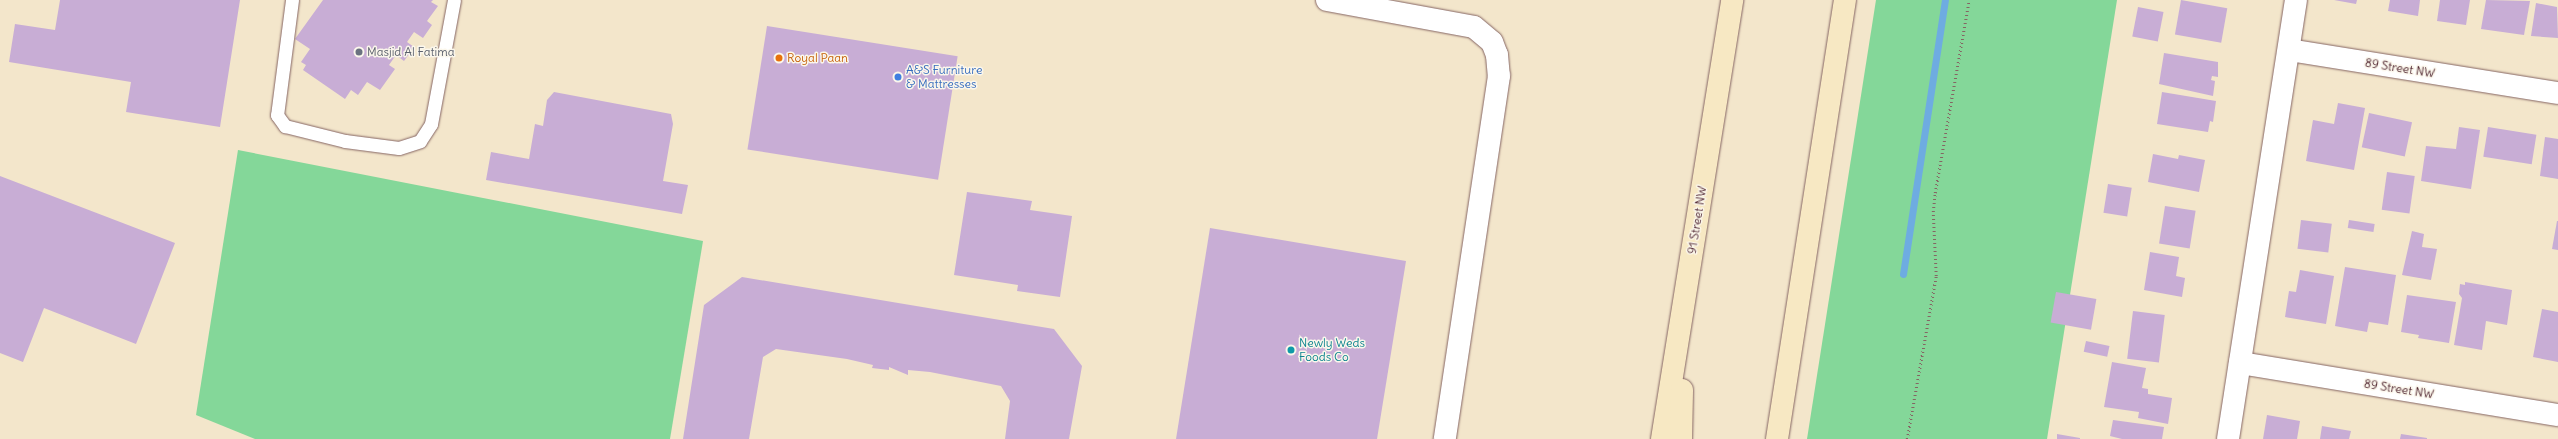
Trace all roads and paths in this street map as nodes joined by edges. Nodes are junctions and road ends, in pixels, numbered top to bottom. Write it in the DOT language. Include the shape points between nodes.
graph roads {
  1 [pos="292,0"];
  2 [pos="454,0"];
  3 [pos="1327,0"];
  4 [pos="1732,0"];
  5 [pos="1845,0"];
  6 [pos="1969,0"];
  7 [pos="2296,0"];
  8 [pos="2288,50"];
  9 [pos="2558,93"];
  10 [pos="1683,311"];
  11 [pos="2240,363"];
  12 [pos="2558,415"];
  13 [pos="1445,439"];
  14 [pos="1662,439"];
  15 [pos="1681,439"];
  16 [pos="1777,439"];
  17 [pos="1907,439"];
  18 [pos="2228,439"];
  1 -- 2 [label="lane" via="277,115 285,126 345,141 399,148 420,141 431,124"];
  3 -- 13 [label="street" via="1462,24 1483,33 1492,42 1497,55 1499,76"];
  4 -- 10 [label="main road, 91 Street NW"];
  5 -- 16 [label="main road"];
  6 -- 17 [label="path" via="1935,193 1933,212 1936,276"];
  7 -- 8 [label="street"];
  8 -- 9 [label="street, 89 Street NW"];
  8 -- 11 [label="street"];
  10 -- 14 [label="main road, 91 Street NW"];
  10 -- 15 [label="main road"];
  11 -- 12 [label="street, 89 Street NW"];
  11 -- 18 [label="street"];
}
